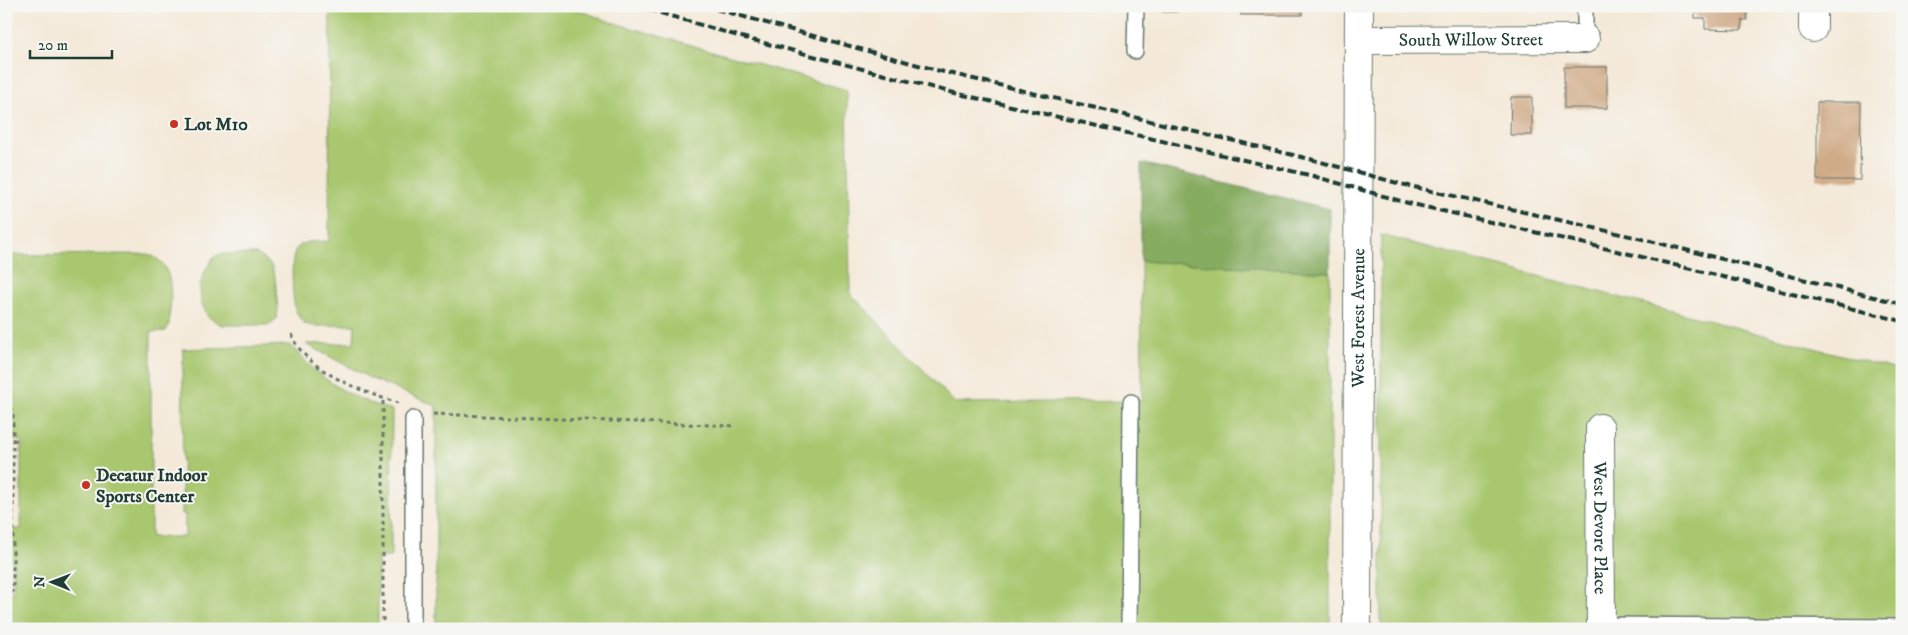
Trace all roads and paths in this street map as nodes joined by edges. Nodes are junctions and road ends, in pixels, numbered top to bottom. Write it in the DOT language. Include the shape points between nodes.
graph roads {
  1 [pos="1136,6"];
  2 [pos="1359,6"];
  3 [pos="1585,6"];
  4 [pos="1584,39"];
  5 [pos="1359,40"];
  6 [pos="1135,51"];
  7 [pos="290,334"];
  8 [pos="383,398"];
  9 [pos="6,400"];
  10 [pos="1131,402"];
  11 [pos="403,405"];
  12 [pos="428,413"];
  13 [pos="413,419"];
  14 [pos="736,426"];
  15 [pos="1600,428"];
  16 [pos="12,440"];
  17 [pos="21,440"];
  18 [pos="6,604"];
  19 [pos="1902,626"];
  20 [pos="1601,627"];
  21 [pos="383,629"];
  22 [pos="413,629"];
  23 [pos="1129,629"];
  24 [pos="1357,629"];
  1 -- 6 [label="lane"];
  2 -- 5 [label="street, West Forest Avenue"];
  3 -- 4 [label="lane"];
  4 -- 5 [label="street, South Willow Street"];
  5 -- 24 [label="street, West Forest Avenue"];
  7 -- 8 [label="path" via="300,350 315,363 341,380"];
  8 -- 11 [label="path"];
  8 -- 21 [label="path"];
  9 -- 16 [label="path" via="12,413"];
  10 -- 23 [label="lane"];
  12 -- 14 [label="path"];
  13 -- 22 [label="lane"];
  15 -- 20 [label="street, West Devore Place"];
  16 -- 17 [label="path"];
  16 -- 18 [label="path" via="13,590"];
  19 -- 20 [label="lane"];
}
